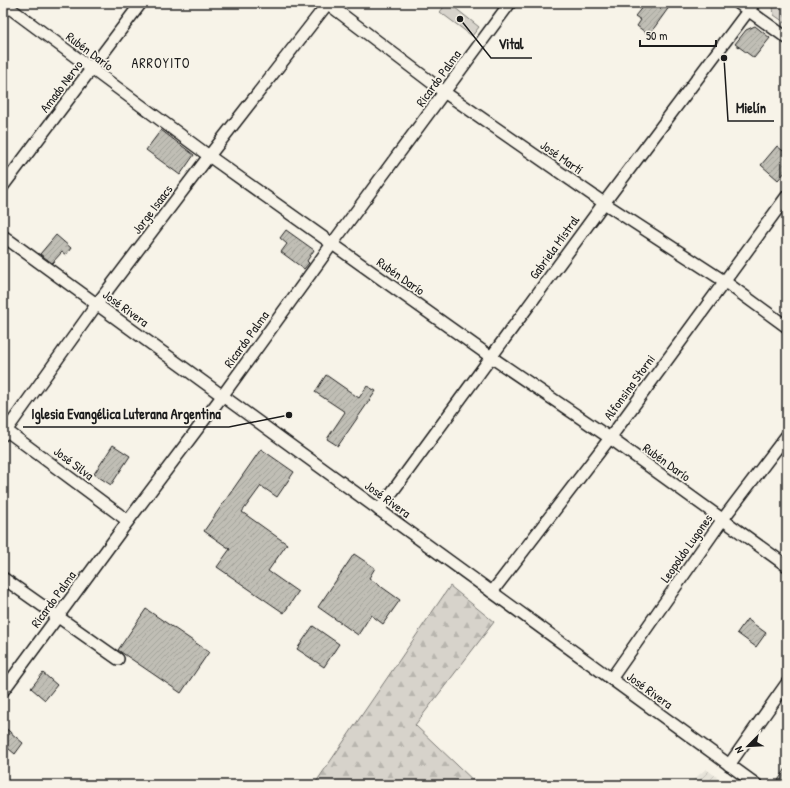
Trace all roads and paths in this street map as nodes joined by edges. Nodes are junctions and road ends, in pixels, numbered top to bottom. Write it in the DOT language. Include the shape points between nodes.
graph roads {
  1 [pos="3,3"];
  2 [pos="141,3"];
  3 [pos="327,3"];
  4 [pos="510,3"];
  5 [pos="738,3"];
  6 [pos="752,7"];
  7 [pos="787,38"];
  8 [pos="91,69"];
  9 [pos="444,92"];
  10 [pos="209,156"];
  11 [pos="3,186"];
  12 [pos="787,196"];
  13 [pos="604,203"];
  14 [pos="3,236"];
  15 [pos="332,244"];
  16 [pos="724,281"];
  17 [pos="97,304"];
  18 [pos="787,327"];
  19 [pos="491,357"];
  20 [pos="223,395"];
  21 [pos="4,431"];
  22 [pos="787,435"];
  23 [pos="610,438"];
  24 [pos="379,510"];
  25 [pos="723,519"];
  26 [pos="128,521"];
  27 [pos="787,566"];
  28 [pos="3,578"];
  29 [pos="492,592"];
  30 [pos="58,616"];
  31 [pos="118,659"];
  32 [pos="611,679"];
  33 [pos="787,683"];
  34 [pos="3,691"];
  35 [pos="729,765"];
  36 [pos="757,785"];
  1 -- 8 [label="street, Rubén Darío"];
  2 -- 8 [label="street, Amado Nervo"];
  3 -- 9 [label="street, José Martí"];
  3 -- 10 [label="street, Jorge Isaacs"];
  4 -- 9 [label="street, Ricardo Palma"];
  5 -- 6 [label="street"];
  6 -- 7 [label="street"];
  6 -- 13 [label="street, Gabriela Mistral"];
  8 -- 10 [label="street, Rubén Darío"];
  8 -- 11 [label="street, Amado Nervo"];
  9 -- 13 [label="street, José Martí"];
  9 -- 15 [label="street, Ricardo Palma"];
  10 -- 15 [label="street, Rubén Darío"];
  10 -- 17 [label="street, Jorge Isaacs"];
  12 -- 16 [label="street, Alfonsina Storni"];
  13 -- 16 [label="street, José Martí"];
  13 -- 19 [label="street, Gabriela Mistral"];
  14 -- 17 [label="street, José Rivera"];
  15 -- 19 [label="street, Rubén Darío"];
  15 -- 20 [label="street, Ricardo Palma"];
  16 -- 18 [label="street, José Martí"];
  16 -- 23 [label="street, Alfonsina Storni"];
  17 -- 20 [label="street, José Rivera"];
  17 -- 21 [label="street, Jorge Isaacs"];
  19 -- 23 [label="street, Rubén Darío"];
  19 -- 24 [label="street, Gabriela Mistral"];
  20 -- 24 [label="street, José Rivera"];
  20 -- 26 [label="street, Ricardo Palma"];
  21 -- 26 [label="street, José Silva"];
  22 -- 25 [label="street, Leopoldo Lugones"];
  23 -- 25 [label="street, Rubén Darío"];
  23 -- 29 [label="street, Alfonsina Storni"];
  24 -- 29 [label="street, José Rivera"];
  25 -- 27 [label="street, Rubén Darío"];
  25 -- 32 [label="street, Leopoldo Lugones"];
  26 -- 30 [label="street, Ricardo Palma"];
  28 -- 30 [label="street"];
  29 -- 32 [label="street, José Rivera"];
  30 -- 31 [label="street"];
  30 -- 34 [label="street, Ricardo Palma"];
  32 -- 35 [label="street, José Rivera"];
  33 -- 35 [label="street"];
  35 -- 36 [label="street, José Rivera"];
}
